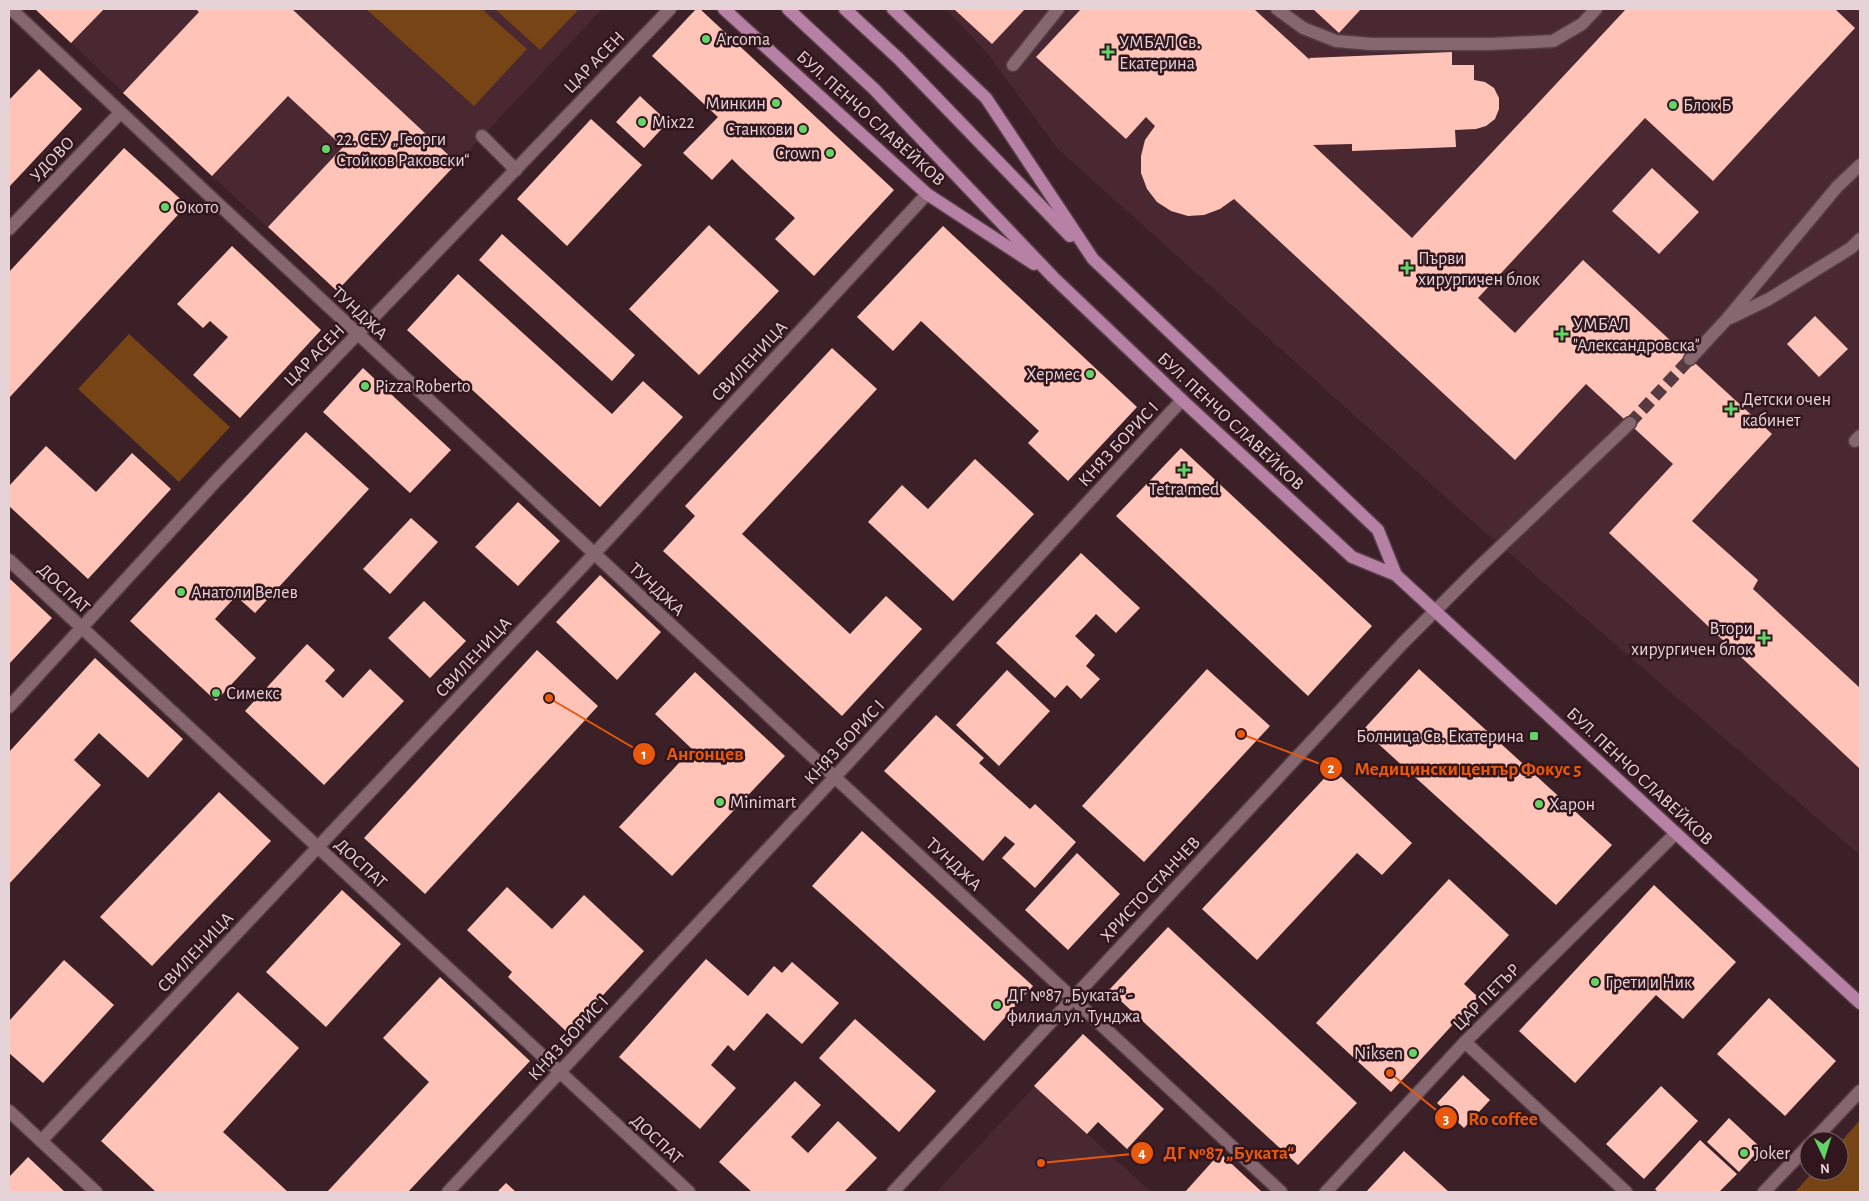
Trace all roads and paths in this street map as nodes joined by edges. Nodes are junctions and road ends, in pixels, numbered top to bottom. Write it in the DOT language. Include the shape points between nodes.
graph roads {
  1 [pos="11,9"];
  2 [pos="670,9"];
  3 [pos="724,9"];
  4 [pos="788,9"];
  5 [pos="845,9"];
  6 [pos="893,9"];
  7 [pos="1058,9"];
  8 [pos="1277,9"];
  9 [pos="1596,9"];
  10 [pos="1013,65"];
  11 [pos="120,113"];
  12 [pos="482,136"];
  13 [pos="1860,165"];
  14 [pos="516,170"];
  15 [pos="927,194"];
  16 [pos="9,229"];
  17 [pos="1860,239"];
  18 [pos="1093,259"];
  19 [pos="1053,277"];
  20 [pos="1726,320"];
  21 [pos="358,335"];
  22 [pos="1690,359"];
  23 [pos="1182,400"];
  24 [pos="1630,424"];
  25 [pos="594,554"];
  26 [pos="9,560"];
  27 [pos="1396,575"];
  28 [pos="1434,611"];
  29 [pos="82,628"];
  30 [pos="9,706"];
  31 [pos="834,778"];
  32 [pos="1676,833"];
  33 [pos="318,847"];
  34 [pos="1072,999"];
  35 [pos="1860,1003"];
  36 [pos="1465,1042"];
  37 [pos="560,1072"];
  38 [pos="1860,1091"];
  39 [pos="9,1111"];
  40 [pos="1822,1131"];
  41 [pos="42,1141"];
  42 [pos="1799,1155"];
  43 [pos="96,1192"];
  44 [pos="448,1192"];
  45 [pos="689,1192"];
  46 [pos="893,1192"];
  47 [pos="1281,1192"];
  48 [pos="1326,1192"];
  49 [pos="1626,1192"];
  50 [pos="1764,1192"];
  1 -- 11 [label="street, ТУНДЖА"];
  2 -- 14 [label="street, ЦАР АСЕН"];
  3 -- 15 [label="main road, БУЛ. ПЕНЧО СЛАВЕЙКОВ"];
  4 -- 19 [label="main road, БУЛ. ПЕНЧО СЛАВЕЙКОВ" via="874,89"];
  5 -- 18 [label="main road, БУЛ. ПЕНЧО СЛАВЕЙКОВ" via="899,59"];
  6 -- 18 [label="main road, БУЛ. ПЕНЧО СЛАВЕЙКОВ" via="986,98"];
  7 -- 10 [label="street"];
  8 -- 9 [label="street" via="1303,28 1336,41 1491,44 1553,41 1582,24"];
  11 -- 16 [label="street, УДОВО"];
  11 -- 21 [label="street, ТУНДЖА"];
  12 -- 14 [label="street"];
  13 -- 20 [label="street" via="1837,187"];
  14 -- 21 [label="street, ЦАР АСЕН"];
  15 -- 19 [label="main road, БУЛ. ПЕНЧО СЛАВЕЙКОВ"];
  15 -- 25 [label="street, СВИЛЕНИЦА"];
  17 -- 20 [label="street" via="1851,248 1768,299"];
  18 -- 27 [label="main road, БУЛ. ПЕНЧО СЛАВЕЙКОВ" via="1378,530"];
  19 -- 23 [label="main road, БУЛ. ПЕНЧО СЛАВЕЙКОВ"];
  20 -- 22 [label="street"];
  21 -- 25 [label="street, ТУНДЖА"];
  21 -- 29 [label="street, ЦАР АСЕН" via="216,481"];
  23 -- 27 [label="main road, БУЛ. ПЕНЧО СЛАВЕЙКОВ" via="1352,557"];
  23 -- 31 [label="street, КНЯЗ БОРИС I"];
  24 -- 28 [label="street, ХРИСТО СТАНЧЕВ"];
  25 -- 31 [label="street, ТУНДЖА"];
  25 -- 33 [label="street, СВИЛЕНИЦА"];
  26 -- 29 [label="street, ДОСПАТ"];
  27 -- 28 [label="main road, БУЛ. ПЕНЧО СЛАВЕЙКОВ"];
  28 -- 32 [label="main road, БУЛ. ПЕНЧО СЛАВЕЙКОВ"];
  28 -- 34 [label="street, ХРИСТО СТАНЧЕВ"];
  29 -- 30 [label="street, ЦАР АСЕН"];
  29 -- 33 [label="street, ДОСПАТ"];
  31 -- 34 [label="street, ТУНДЖА"];
  31 -- 37 [label="street, КНЯЗ БОРИС I"];
  32 -- 35 [label="main road, БУЛ. ПЕНЧО СЛАВЕЙКОВ"];
  32 -- 36 [label="street, ЦАР ПЕТЪР"];
  33 -- 37 [label="street, ДОСПАТ"];
  33 -- 41 [label="street, СВИЛЕНИЦА"];
  34 -- 46 [label="street, ХРИСТО СТАНЧЕВ"];
  34 -- 47 [label="street, ТУНДЖА"];
  36 -- 48 [label="street, ЦАР ПЕТЪР"];
  36 -- 49 [label="street"];
  37 -- 44 [label="street, КНЯЗ БОРИС I"];
  37 -- 45 [label="street, ДОСПАТ"];
  38 -- 40 [label="street"];
  39 -- 41 [label="street"];
  41 -- 43 [label="street"];
  42 -- 50 [label="street"];
}
